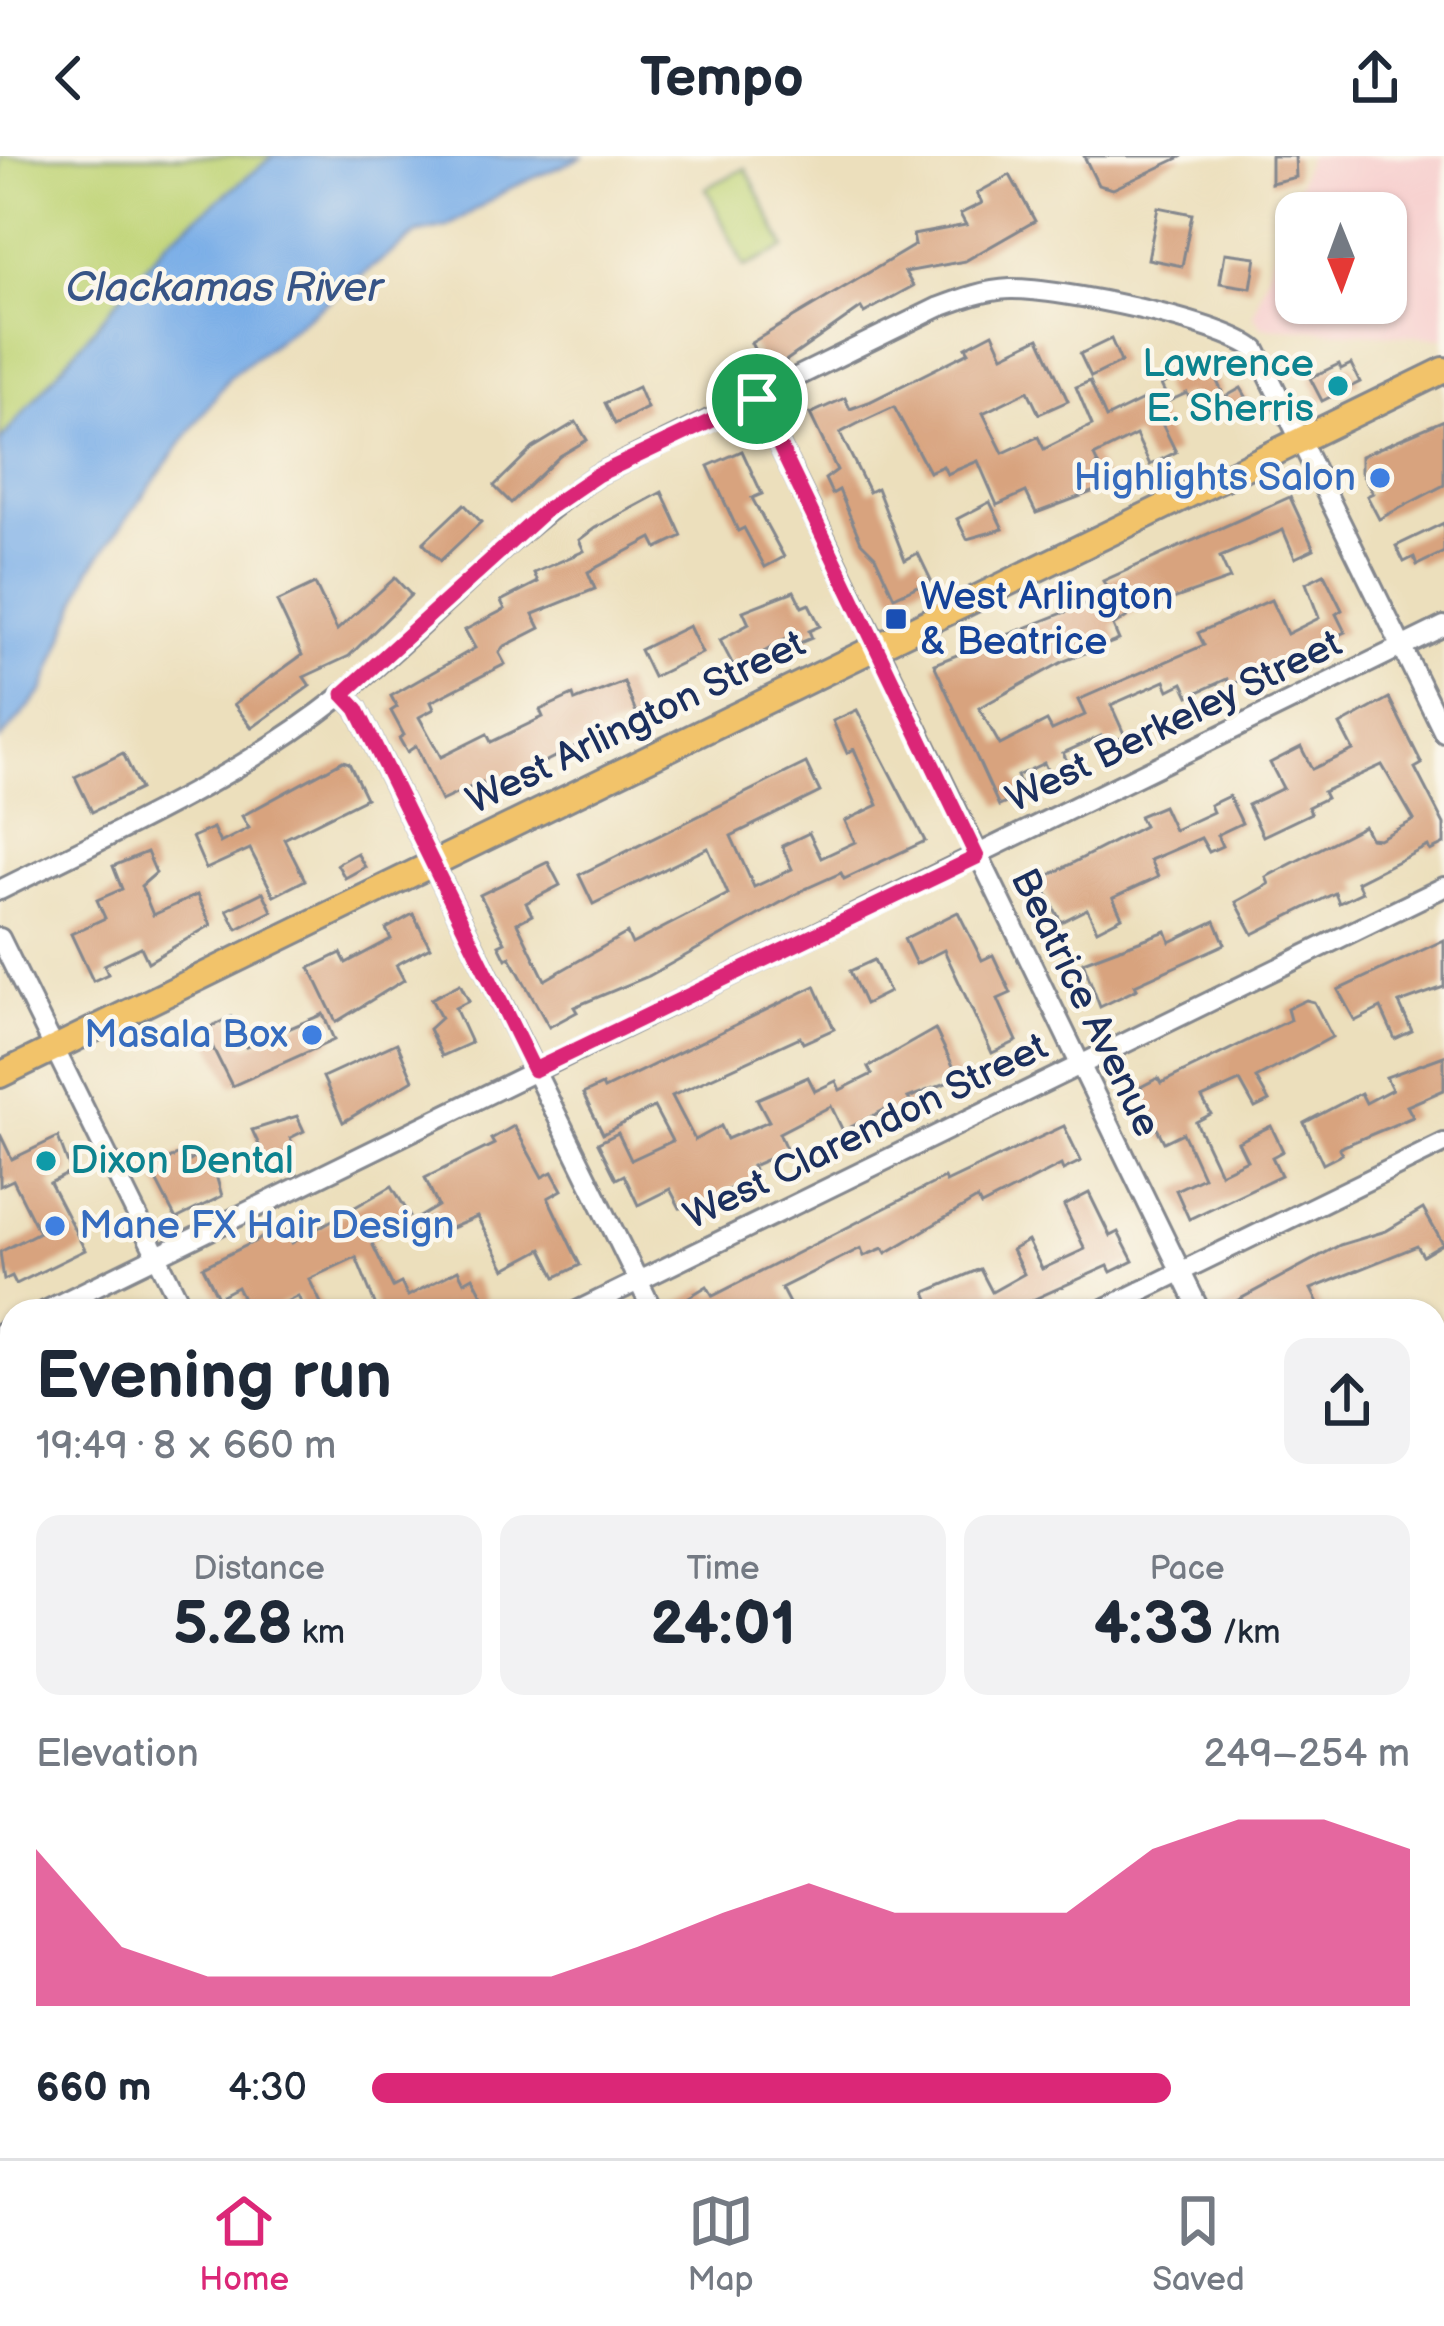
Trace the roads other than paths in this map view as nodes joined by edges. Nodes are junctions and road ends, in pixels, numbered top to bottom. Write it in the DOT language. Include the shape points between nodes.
graph roads {
  1 [pos="1444,370"];
  2 [pos="757,399"];
  3 [pos="1301,438"];
  4 [pos="1444,626"];
  5 [pos="1401,646"];
  6 [pos="874,647"];
  7 [pos="343,694"];
  8 [pos="1444,734"];
  9 [pos="977,857"];
  10 [pos="433,862"];
  11 [pos="1444,887"];
  12 [pos="0,890"];
  13 [pos="0,938"];
  14 [pos="55,1048"];
  15 [pos="1078,1064"];
  16 [pos="534,1070"];
  17 [pos="0,1075"];
  18 [pos="1444,1143"];
  19 [pos="157,1256"];
  20 [pos="1180,1271"];
  21 [pos="639,1281"];
  22 [pos="69,1299"];
  23 [pos="178,1299"];
  24 [pos="602,1299"];
  25 [pos="647,1299"];
  26 [pos="1124,1299"];
  27 [pos="1194,1299"];
  1 -- 3 [label="main road, West Arlington Street"];
  2 -- 3 [label="street" via="937,308 998,290 1042,291 1222,330 1256,350"];
  2 -- 6 [label="street, Beatrice Avenue"];
  2 -- 7 [label="street" via="597,475 547,509"];
  3 -- 5 [label="street"];
  3 -- 6 [label="main road, West Arlington Street"];
  4 -- 5 [label="street, West Berkeley Street"];
  5 -- 8 [label="street"];
  5 -- 9 [label="street, West Berkeley Street"];
  6 -- 9 [label="street, Beatrice Avenue"];
  6 -- 10 [label="main road, West Arlington Street"];
  7 -- 10 [label="street"];
  7 -- 12 [label="street" via="191,797"];
  9 -- 15 [label="street, Beatrice Avenue"];
  9 -- 16 [label="street, West Berkeley Street"];
  10 -- 14 [label="main road, West Arlington Street"];
  10 -- 16 [label="street"];
  11 -- 15 [label="street, West Clarendon Street"];
  13 -- 14 [label="street"];
  14 -- 17 [label="main road, West Arlington Street"];
  14 -- 19 [label="street"];
  15 -- 20 [label="street, Beatrice Avenue"];
  15 -- 21 [label="street, West Clarendon Street"];
  16 -- 19 [label="street, West Berkeley Street"];
  16 -- 21 [label="street"];
  18 -- 20 [label="street"];
  19 -- 22 [label="street, West Berkeley Street"];
  19 -- 23 [label="street"];
  20 -- 26 [label="street"];
  20 -- 27 [label="street, Beatrice Avenue"];
  21 -- 24 [label="street, West Clarendon Street"];
  21 -- 25 [label="street"];
}
